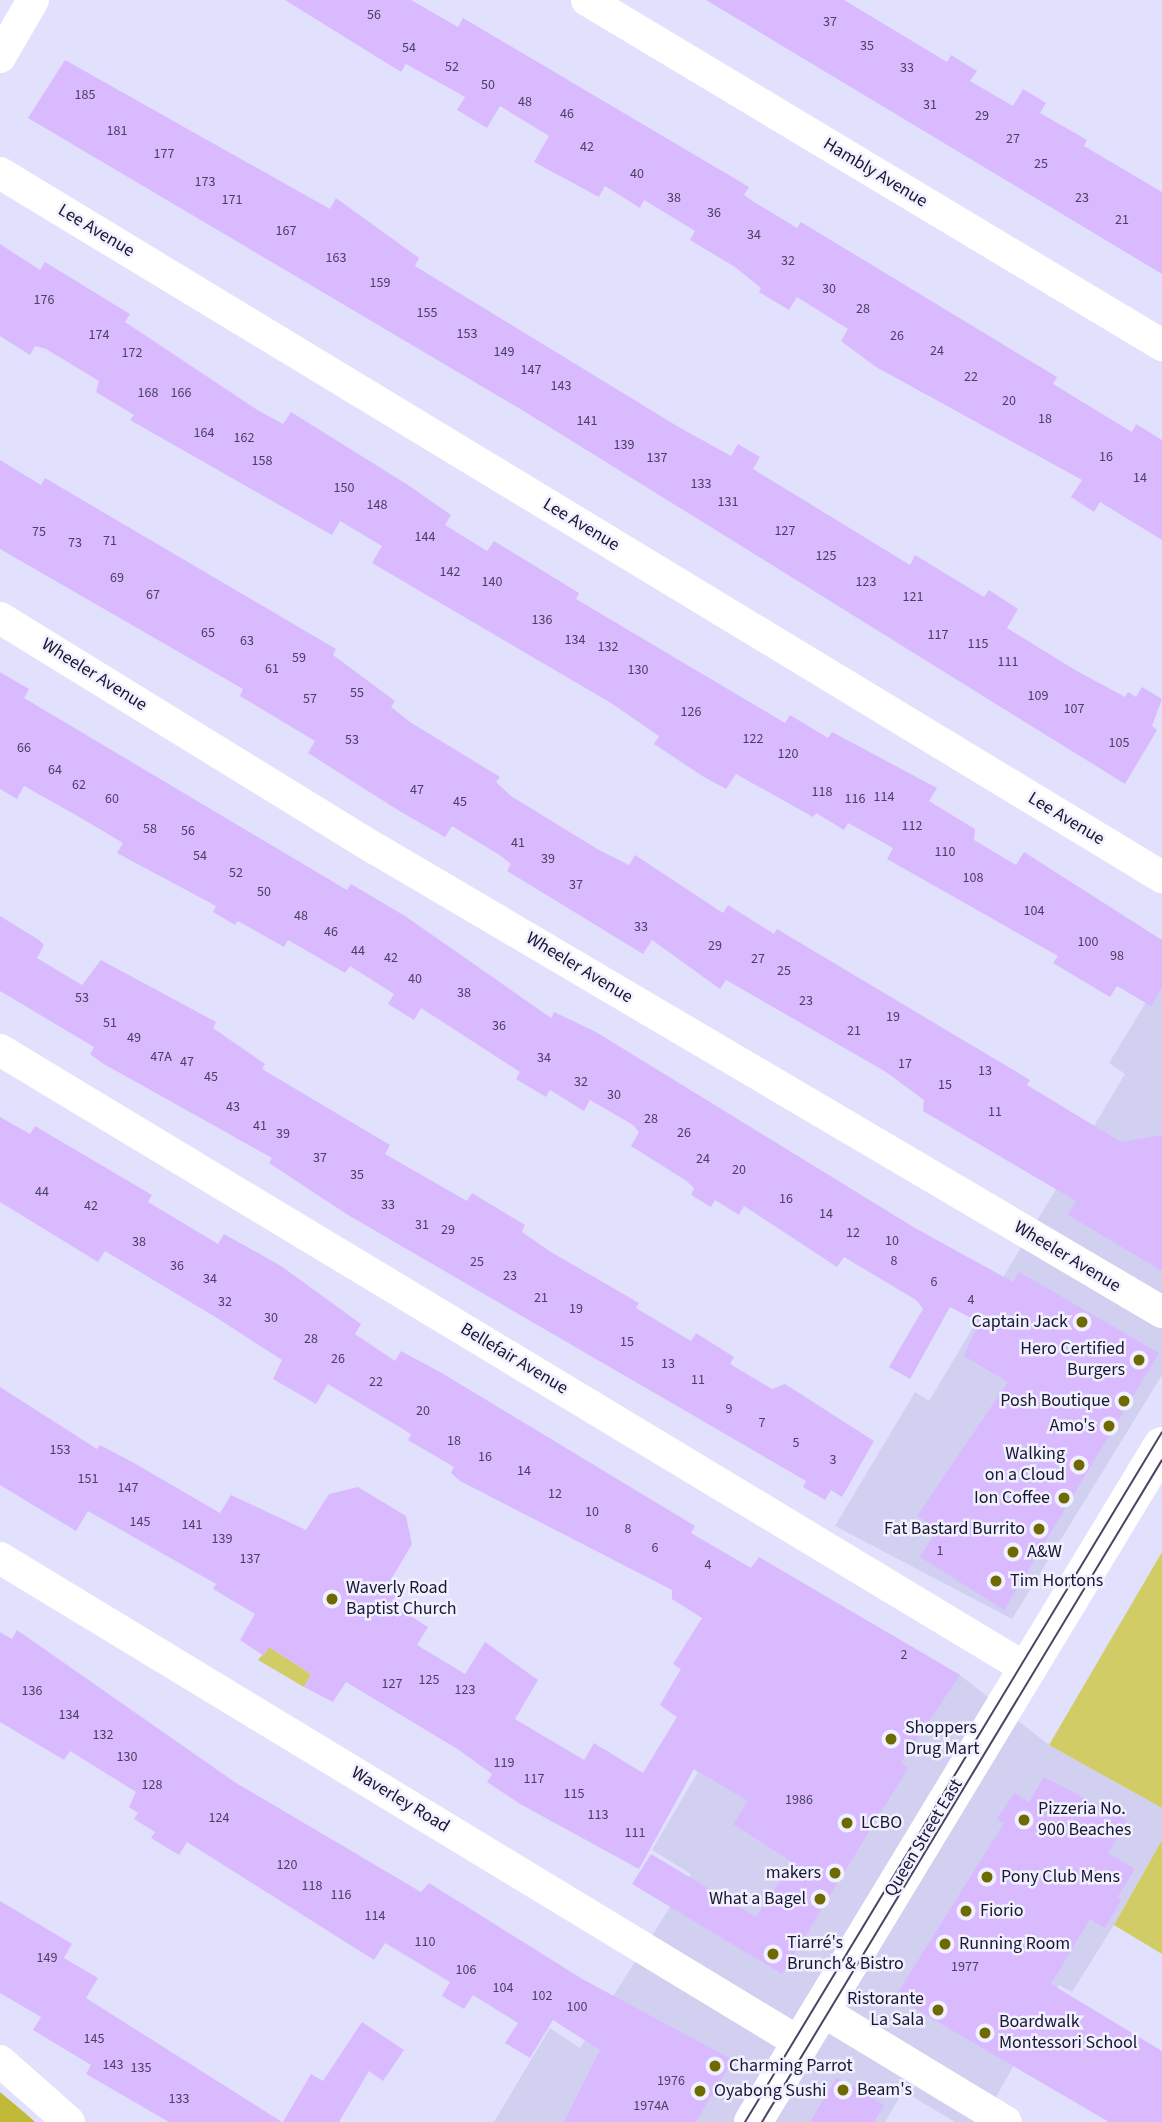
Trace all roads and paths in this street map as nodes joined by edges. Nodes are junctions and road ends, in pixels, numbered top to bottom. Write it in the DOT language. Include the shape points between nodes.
graph roads {
  1 [pos="33,0"];
  2 [pos="587,0"];
  3 [pos="0,57"];
  4 [pos="0,173"];
  5 [pos="1162,345"];
  6 [pos="0,618"];
  7 [pos="1162,877"];
  8 [pos="0,1050"];
  9 [pos="1162,1312"];
  10 [pos="1162,1446"];
  11 [pos="0,1558"];
  12 [pos="1027,1669"];
  13 [pos="821,2010"];
  14 [pos="800,2043"];
  15 [pos="0,2061"];
  16 [pos="69,2122"];
  17 [pos="753,2122"];
  18 [pos="1006,2122"];
  1 -- 3 [label="street"];
  2 -- 5 [label="street, Hambly Avenue"];
  4 -- 7 [label="street, Lee Avenue"];
  6 -- 9 [label="street, Wheeler Avenue" via="376,849"];
  8 -- 12 [label="street, Bellefair Avenue"];
  10 -- 12 [label="main road, Queen Street East"];
  11 -- 14 [label="street, Waverley Road"];
  12 -- 13 [label="main road, Queen Street East"];
  13 -- 14 [label="main road, Queen Street East"];
  13 -- 18 [label="street"];
  14 -- 17 [label="main road, Queen Street East"];
  15 -- 16 [label="street"];
}
